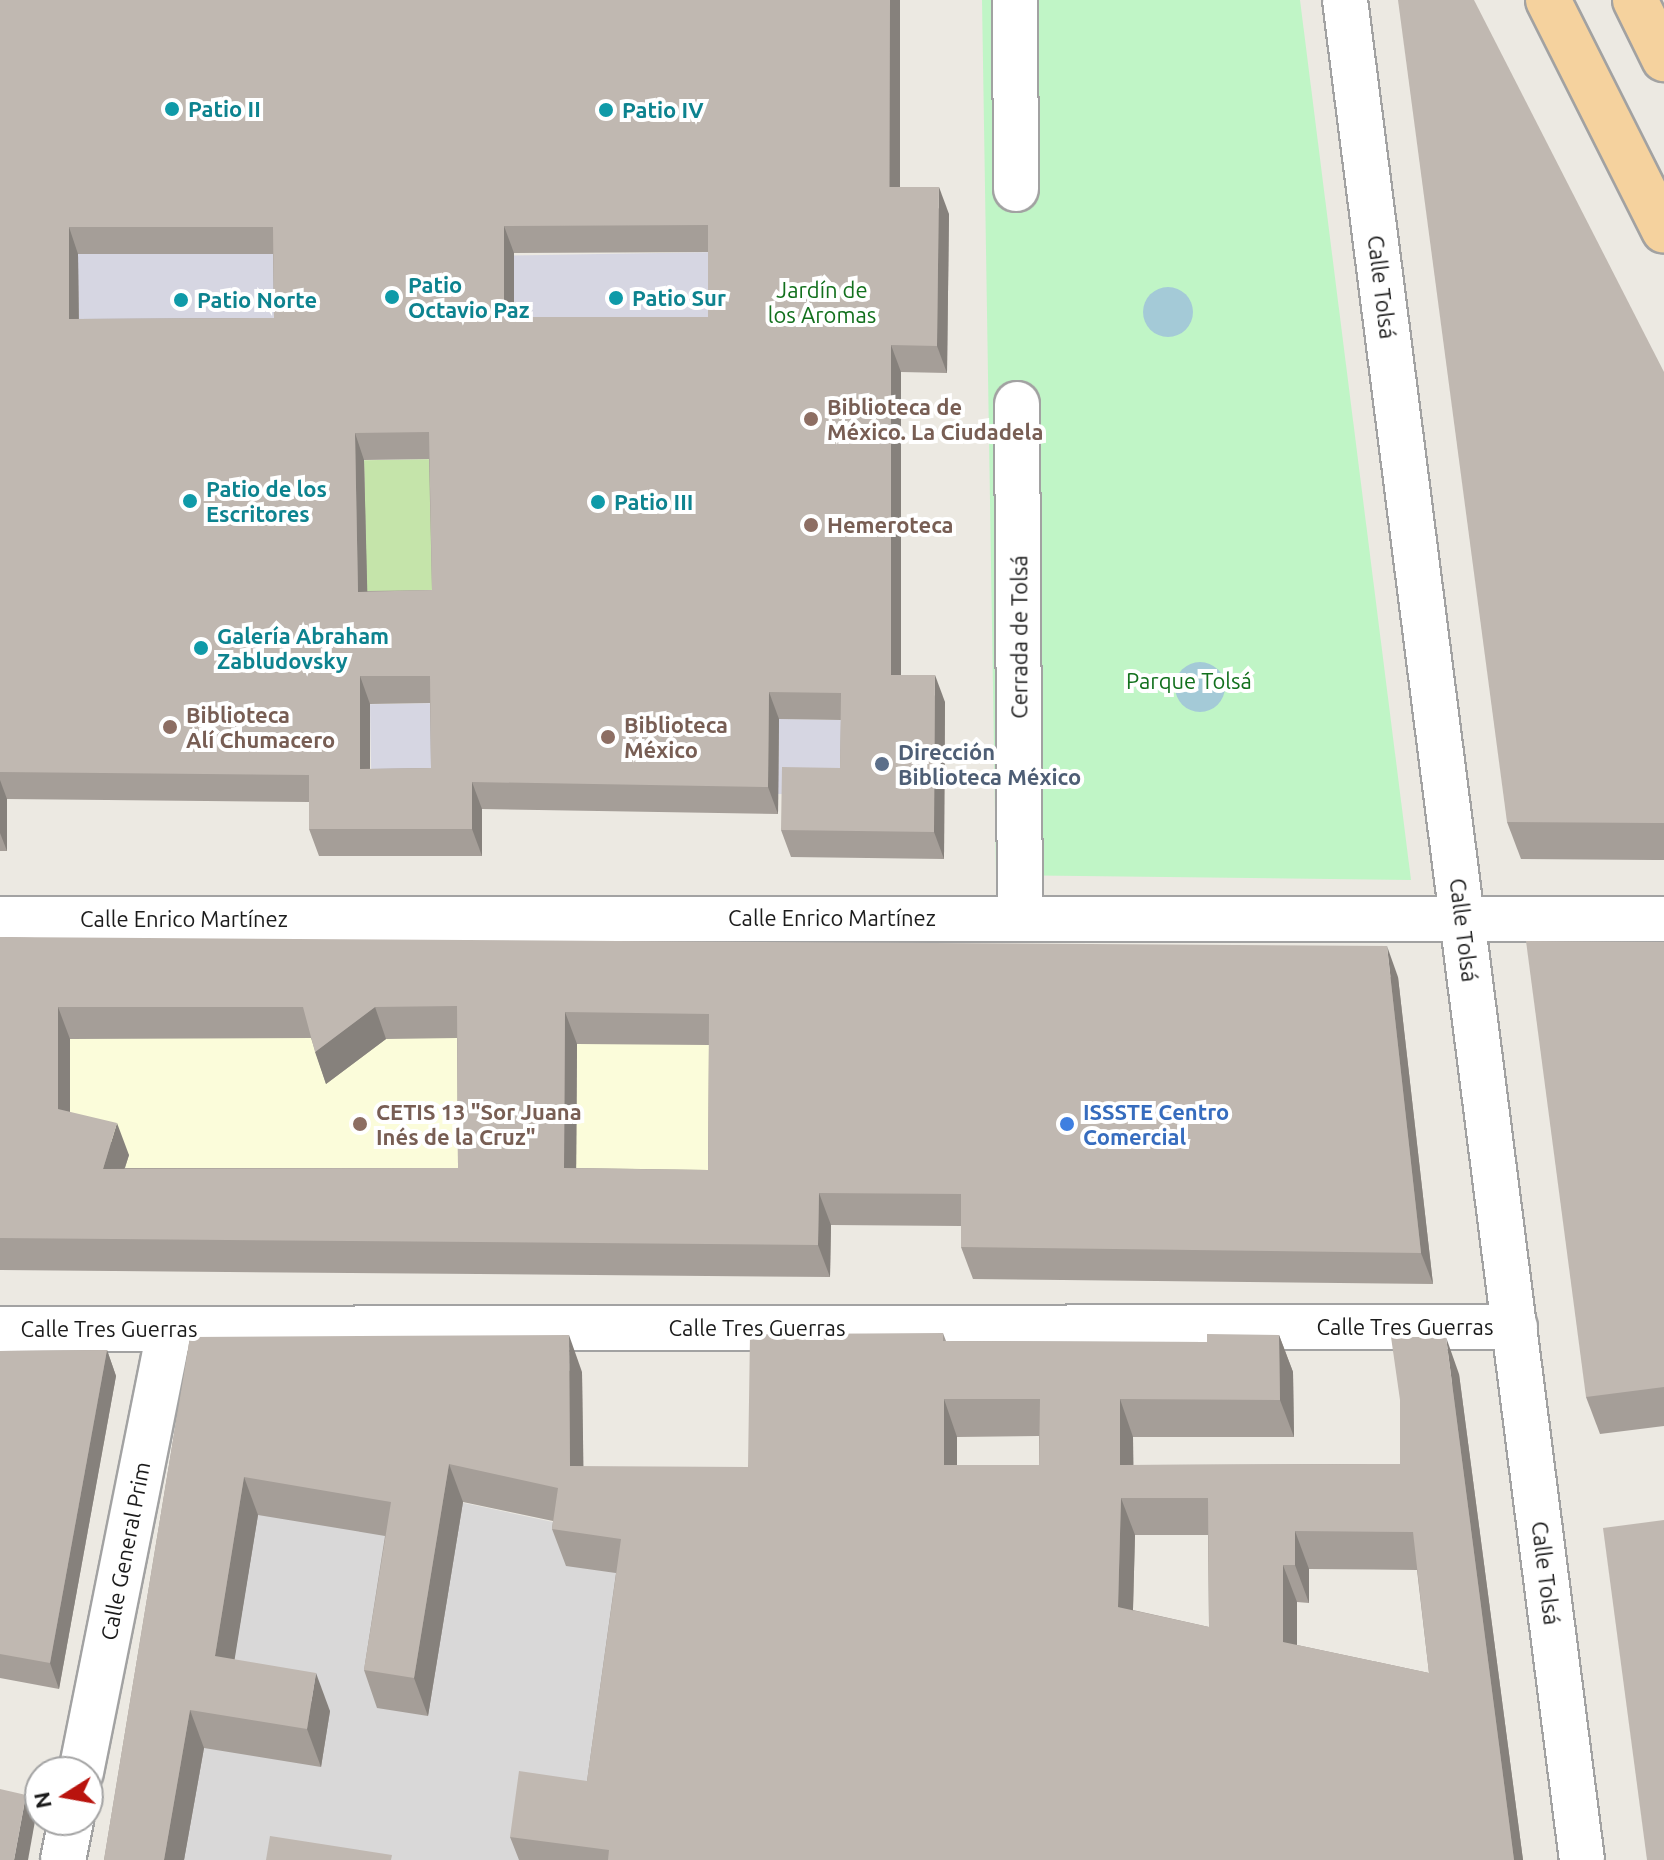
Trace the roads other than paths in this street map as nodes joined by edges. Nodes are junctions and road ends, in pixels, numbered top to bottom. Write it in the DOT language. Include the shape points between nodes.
graph roads {
  1 [pos="1015,0"];
  2 [pos="1345,0"];
  3 [pos="1548,0"];
  4 [pos="1635,0"];
  5 [pos="1658,0"];
  6 [pos="1664,12"];
  7 [pos="1664,59"];
  8 [pos="1016,189"];
  9 [pos="1664,231"];
  10 [pos="1017,404"];
  11 [pos="1020,918"];
  12 [pos="1463,918"];
  13 [pos="0,919"];
  14 [pos="1664,919"];
  15 [pos="1515,1327"];
  16 [pos="0,1329"];
  17 [pos="169,1330"];
  18 [pos="84,1756"];
  19 [pos="68,1836"];
  20 [pos="63,1860"];
  21 [pos="1582,1860"];
  1 -- 8 [label="street"];
  2 -- 12 [label="street, Calle Tolsá"];
  3 -- 9 [label="main road"];
  4 -- 7 [label="main road"];
  5 -- 6 [label="street"];
  10 -- 11 [label="street, Cerrada de Tolsá"];
  11 -- 12 [label="street, Calle Enrico Martínez"];
  11 -- 13 [label="street, Calle Enrico Martínez"];
  12 -- 14 [label="street, Calle Enrico Martínez"];
  12 -- 15 [label="street, Calle Tolsá"];
  15 -- 17 [label="street, Calle Tres Guerras"];
  15 -- 21 [label="street, Calle Tolsá"];
  16 -- 17 [label="street, Calle Tres Guerras"];
  17 -- 18 [label="street, Calle General Prim"];
  19 -- 20 [label="street"];
}
